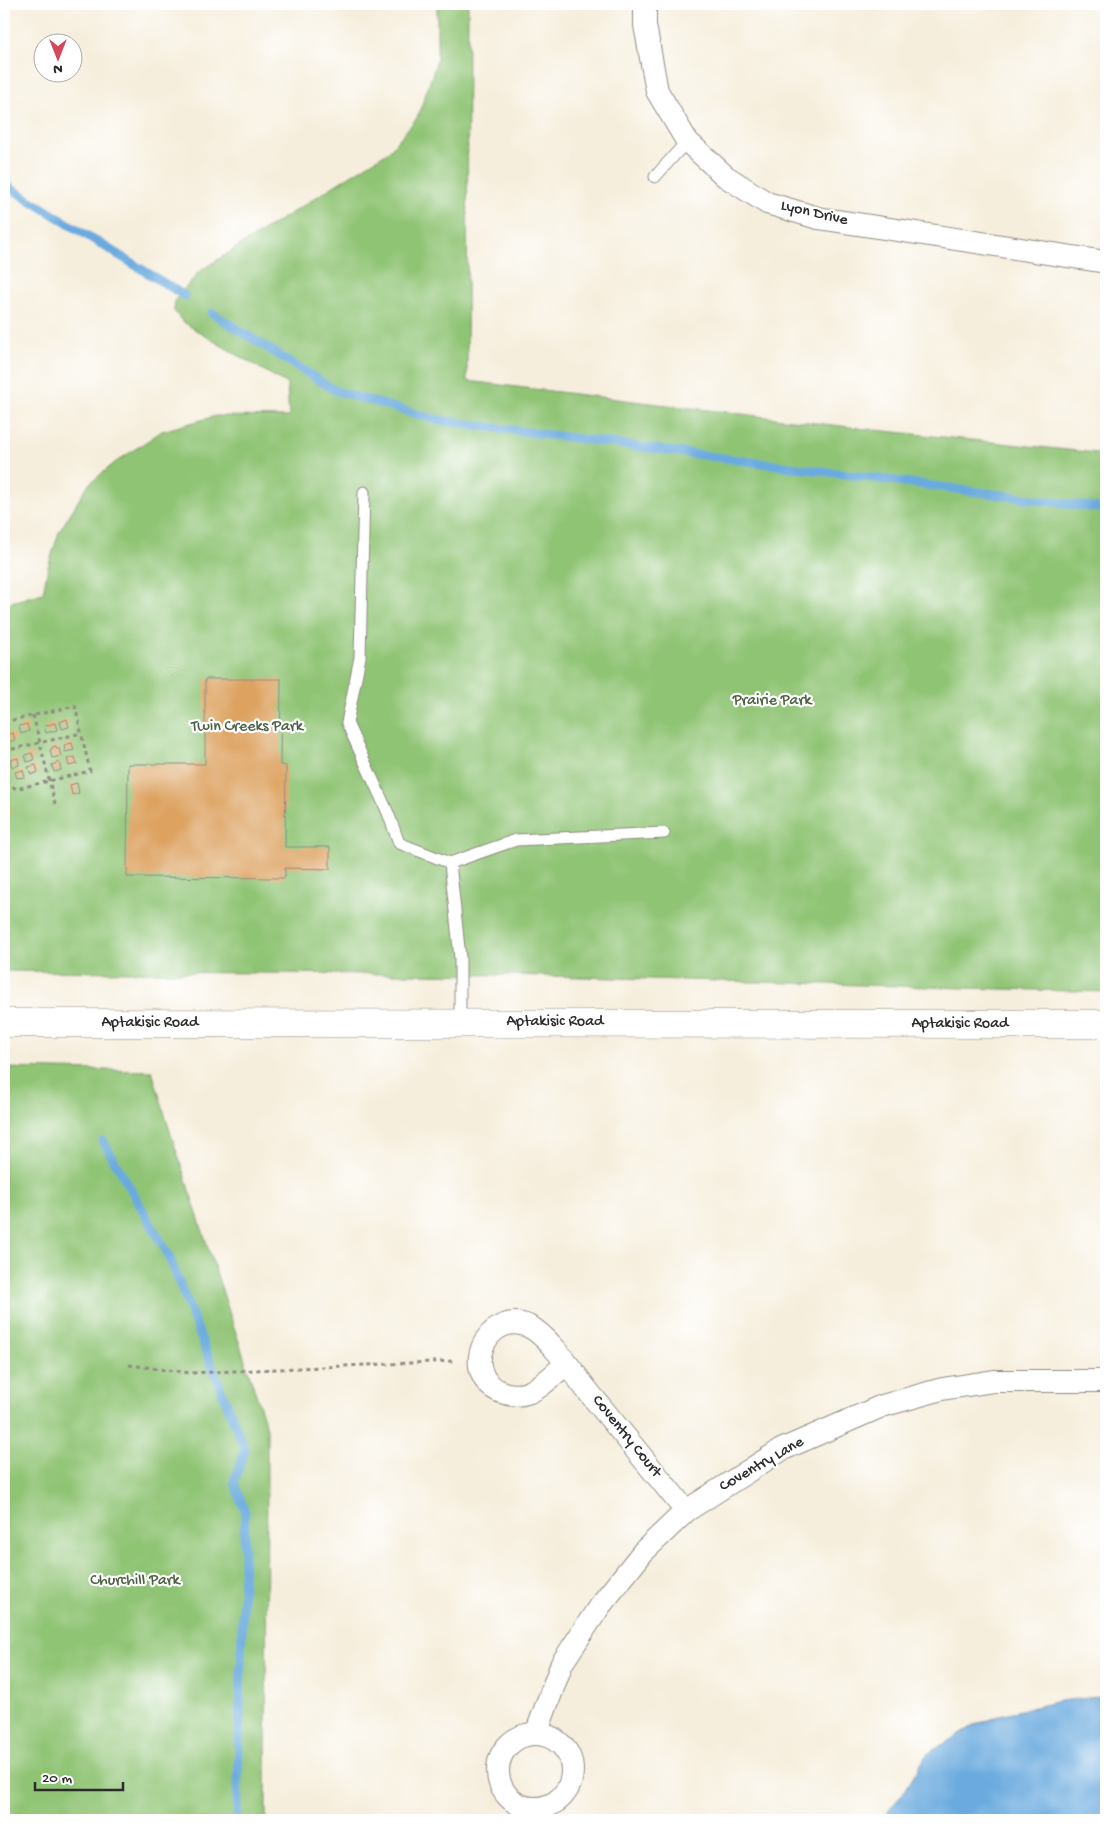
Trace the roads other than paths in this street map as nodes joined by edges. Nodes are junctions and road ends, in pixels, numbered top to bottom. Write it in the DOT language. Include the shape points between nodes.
graph roads {
  1 [pos="645,4"];
  2 [pos="687,141"];
  3 [pos="655,177"];
  4 [pos="1106,262"];
  5 [pos="364,492"];
  6 [pos="664,833"];
  7 [pos="450,863"];
  8 [pos="460,1022"];
  9 [pos="4,1023"];
  10 [pos="1106,1024"];
  11 [pos="566,1364"];
  12 [pos="1106,1380"];
  13 [pos="686,1512"];
  14 [pos="536,1734"];
  1 -- 2 [label="street, Lyon Drive" via="645,26 657,91"];
  2 -- 3 [label="lane"];
  2 -- 4 [label="street, Lyon Drive" via="726,176 767,203 818,218"];
  5 -- 7 [label="lane" via="360,657 347,723 399,843"];
  6 -- 7 [label="lane" via="516,840"];
  7 -- 8 [label="lane" via="460,958"];
  8 -- 9 [label="main road, Aptakisic Road"];
  8 -- 10 [label="main road, Aptakisic Road"];
  11 -- 11 [label="street, Coventry Court" via="535,1389 513,1395 492,1388 482,1374 479,1360 482,1345 489,1335 499,1327 523,1324 534,1329"];
  11 -- 13 [label="street, Coventry Court"];
  12 -- 13 [label="street, Coventry Lane" via="994,1381 942,1389 882,1406 781,1450"];
  13 -- 14 [label="street, Coventry Lane" via="643,1552 594,1615 562,1663"];
}
